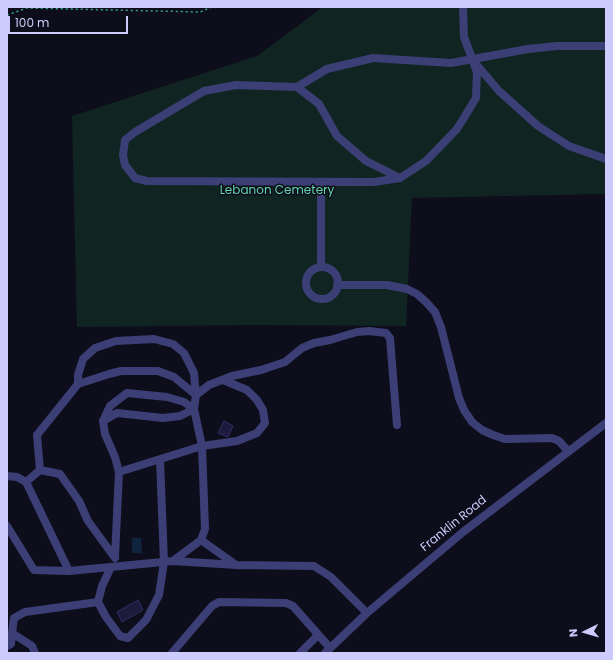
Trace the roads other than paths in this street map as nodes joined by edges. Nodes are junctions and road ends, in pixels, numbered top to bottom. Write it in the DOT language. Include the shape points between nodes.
graph roads {
  1 [pos="463,7"];
  2 [pos="606,46"];
  3 [pos="472,58"];
  4 [pos="297,88"];
  5 [pos="606,159"];
  6 [pos="400,178"];
  7 [pos="322,182"];
  8 [pos="321,268"];
  9 [pos="337,285"];
  10 [pos="223,380"];
  11 [pos="78,384"];
  12 [pos="196,395"];
  13 [pos="194,409"];
  14 [pos="103,421"];
  15 [pos="606,423"];
  16 [pos="397,426"];
  17 [pos="202,446"];
  18 [pos="568,451"];
  19 [pos="160,460"];
  20 [pos="40,470"];
  21 [pos="122,471"];
  22 [pos="7,476"];
  23 [pos="26,482"];
  24 [pos="7,526"];
  25 [pos="201,540"];
  26 [pos="115,557"];
  27 [pos="173,561"];
  28 [pos="164,562"];
  29 [pos="126,565"];
  30 [pos="237,565"];
  31 [pos="110,567"];
  32 [pos="69,571"];
  33 [pos="98,602"];
  34 [pos="367,613"];
  35 [pos="12,633"];
  36 [pos="318,635"];
  37 [pos="7,646"];
  38 [pos="328,651"];
  39 [pos="35,653"];
  40 [pos="172,653"];
  41 [pos="300,653"];
  1 -- 3 [label="street" via="464,37"];
  2 -- 3 [label="street" via="557,46"];
  3 -- 4 [label="street" via="451,63 373,58 327,69"];
  3 -- 5 [label="street" via="499,91 538,126 569,146"];
  3 -- 6 [label="street" via="477,72 476,98 452,134 426,161"];
  4 -- 6 [label="street" via="319,104 337,136 366,162"];
  4 -- 7 [label="street" via="236,85 204,91 125,140 125,165 135,178 147,181"];
  6 -- 7 [label="street" via="374,182"];
  7 -- 8 [label="street"];
  8 -- 9 [label="street" via="335,275"];
  8 -- 9 [label="street" via="308,276 306,284 310,294 322,299 327,298 332,296"];
  9 -- 18 [label="street" via="387,285 417,294 435,312 459,398 472,422 482,430 505,439 552,438"];
  10 -- 12 [label="street" via="209,385"];
  10 -- 16 [label="street" via="285,362 302,348 314,343 357,332 386,333 390,338"];
  10 -- 17 [label="street" via="248,390 263,410 265,423 257,433 238,441"];
  11 -- 12 [label="street" via="121,371 158,371 174,376"];
  11 -- 12 [label="street" via="83,359 95,348 116,341 154,339 173,344 184,353 194,373"];
  11 -- 20 [label="street" via="36,435"];
  12 -- 13 [label="street"];
  13 -- 14 [label="street" via="180,416 163,418 117,413"];
  13 -- 14 [label="street" via="184,402 167,397 127,393 110,406"];
  13 -- 17 [label="street"];
  14 -- 26 [label="street" via="119,472"];
  15 -- 18 [label="street, Franklin Road"];
  17 -- 19 [label="street"];
  17 -- 25 [label="street" via="205,529"];
  18 -- 34 [label="street, Franklin Road" via="463,532"];
  19 -- 21 [label="street"];
  19 -- 28 [label="street"];
  20 -- 23 [label="street"];
  20 -- 26 [label="street" via="60,474 79,500 88,521"];
  22 -- 23 [label="street" via="17,477"];
  23 -- 32 [label="street"];
  24 -- 32 [label="street" via="34,570"];
  25 -- 27 [label="street"];
  25 -- 30 [label="street"];
  26 -- 29 [label="street"];
  27 -- 28 [label="street"];
  27 -- 30 [label="street"];
  28 -- 29 [label="street"];
  28 -- 33 [label="street" via="159,595 146,620 128,638 120,636"];
  29 -- 31 [label="street"];
  30 -- 34 [label="street" via="314,566 331,577"];
  31 -- 32 [label="street"];
  31 -- 33 [label="street"];
  33 -- 35 [label="street" via="26,612 14,618"];
  34 -- 38 [label="street, Franklin Road"];
  35 -- 37 [label="street" via="11,644"];
  35 -- 39 [label="street" via="32,646"];
  36 -- 38 [label="street"];
  36 -- 40 [label="street" via="293,606 286,603 218,602"];
  36 -- 41 [label="street"];
}
